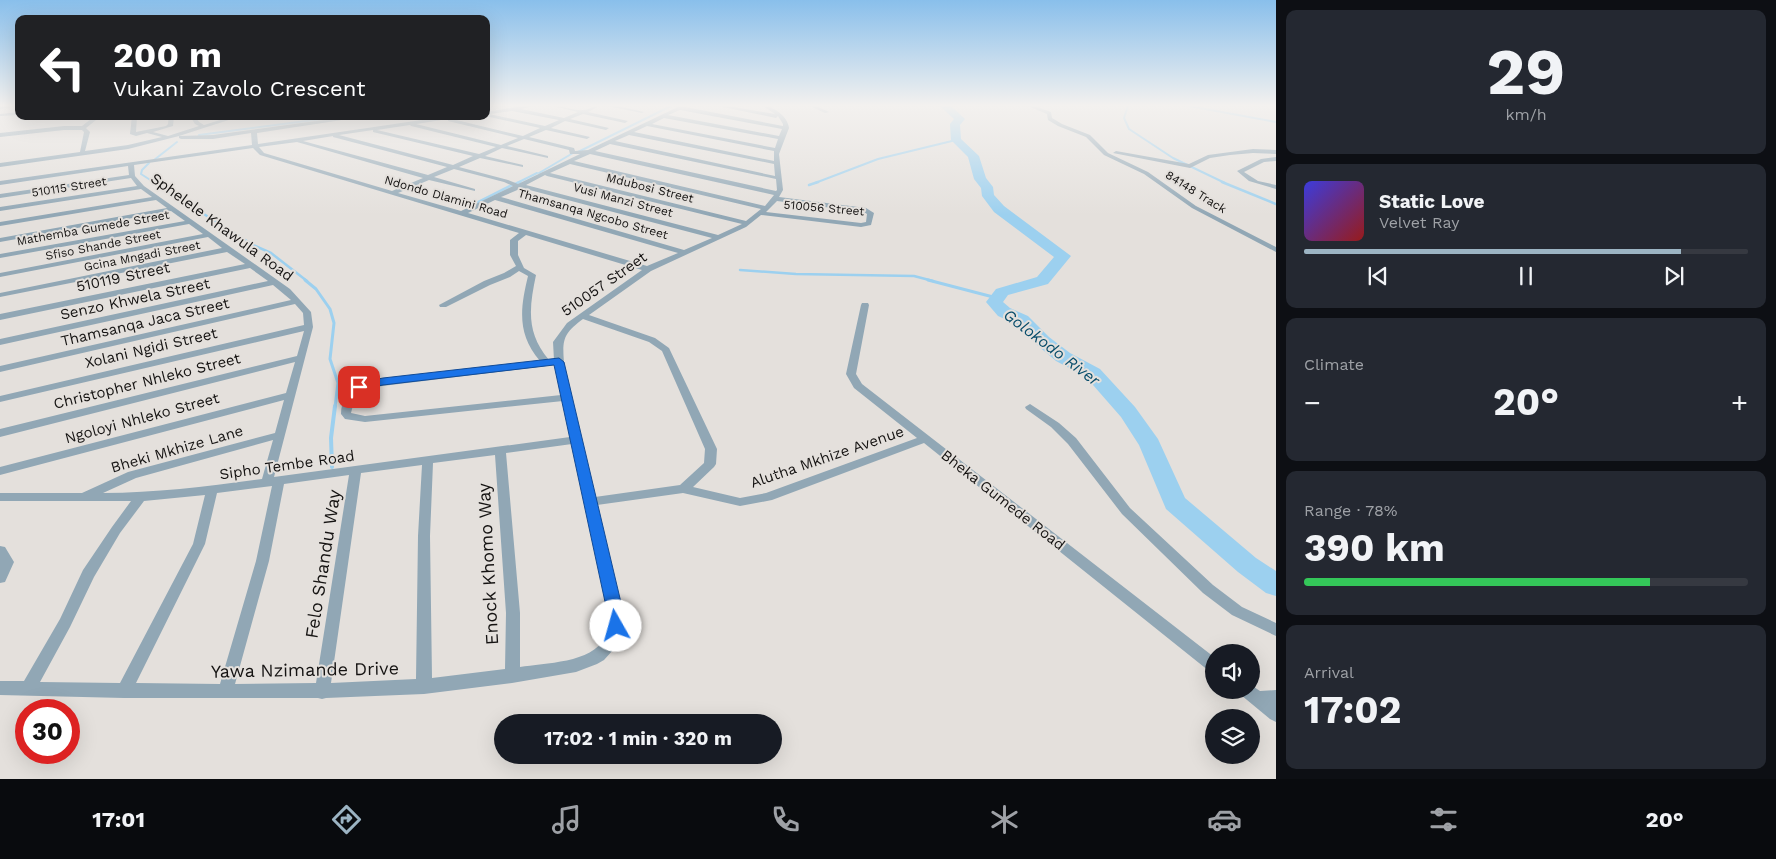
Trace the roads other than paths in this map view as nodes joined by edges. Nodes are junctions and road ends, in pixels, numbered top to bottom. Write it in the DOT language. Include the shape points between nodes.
graph roads {
  1 [pos="85,142"];
  2 [pos="147,142"];
  3 [pos="255,142"];
  4 [pos="279,142"];
  5 [pos="303,142"];
  6 [pos="359,142"];
  7 [pos="421,142"];
  8 [pos="485,142"];
  9 [pos="510,142"];
  10 [pos="545,142"];
  11 [pos="610,142"];
  12 [pos="612,142"];
  13 [pos="675,142"];
  14 [pos="738,142"];
  15 [pos="780,142"];
  16 [pos="1094,142"];
  17 [pos="255,146"];
  18 [pos="501,146"];
  19 [pos="777,150"];
  20 [pos="590,152"];
  21 [pos="1103,152"];
  22 [pos="1276,152"];
  23 [pos="82,154"];
  24 [pos="478,156"];
  25 [pos="546,157"];
  26 [pos="1276,159"];
  27 [pos="570,162"];
  28 [pos="776,163"];
  29 [pos="132,164"];
  30 [pos="0,165"];
  31 [pos="521,166"];
  32 [pos="453,167"];
  33 [pos="547,174"];
  34 [pos="132,176"];
  35 [pos="427,178"];
  36 [pos="778,178"];
  37 [pos="0,183"];
  38 [pos="521,186"];
  39 [pos="142,187"];
  40 [pos="1276,187"];
  41 [pos="474,190"];
  42 [pos="392,192"];
  43 [pos="0,196"];
  44 [pos="777,196"];
  45 [pos="158,198"];
  46 [pos="496,198"];
  47 [pos="0,209"];
  48 [pos="173,209"];
  49 [pos="763,211"];
  50 [pos="463,213"];
  51 [pos="190,222"];
  52 [pos="747,223"];
  53 [pos="0,224"];
  54 [pos="524,232"];
  55 [pos="209,235"];
  56 [pos="718,237"];
  57 [pos="0,240"];
  58 [pos="229,250"];
  59 [pos="1276,250"];
  60 [pos="683,252"];
  61 [pos="0,256"];
  62 [pos="252,265"];
  63 [pos="519,267"];
  64 [pos="648,269"];
  65 [pos="0,275"];
  66 [pos="275,282"];
  67 [pos="0,295"];
  68 [pos="297,302"];
  69 [pos="443,305"];
  70 [pos="865,306"];
  71 [pos="0,316"];
  72 [pos="582,316"];
  73 [pos="309,327"];
  74 [pos="0,342"];
  75 [pos="301,358"];
  76 [pos="559,362"];
  77 [pos="546,363"];
  78 [pos="0,369"];
  79 [pos="291,395"];
  80 [pos="566,397"];
  81 [pos="0,399"];
  82 [pos="1030,407"];
  83 [pos="0,433"];
  84 [pos="280,435"];
  85 [pos="925,439"];
  86 [pos="576,440"];
  87 [pos="500,450"];
  88 [pos="428,460"];
  89 [pos="356,470"];
  90 [pos="0,471"];
  91 [pos="273,482"];
  92 [pos="683,489"];
  93 [pos="212,490"];
  94 [pos="0,497"];
  95 [pos="141,497"];
  96 [pos="84,498"];
  97 [pos="591,502"];
  98 [pos="0,551"];
  99 [pos="0,578"];
  100 [pos="1276,630"];
  101 [pos="605,649"];
  102 [pos="1205,659"];
  103 [pos="512,676"];
  104 [pos="424,687"];
  105 [pos="0,688"];
  106 [pos="28,689"];
  107 [pos="124,691"];
  108 [pos="225,691"];
  109 [pos="322,692"];
  110 [pos="1260,695"];
  111 [pos="1276,697"];
  112 [pos="1258,699"];
  113 [pos="1276,714"];
  1 -- 23 [label="street"];
  2 -- 23 [label="street"];
  3 -- 17 [label="street"];
  4 -- 17 [label="street"];
  5 -- 35 [label="street"];
  6 -- 32 [label="street, Vusi Manzi Street"];
  7 -- 24 [label="street"];
  8 -- 18 [label="street"];
  9 -- 18 [label="street"];
  10 -- 20 [label="street" via="572,149 572,152"];
  11 -- 20 [label="street"];
  12 -- 36 [label="street"];
  13 -- 28 [label="street"];
  14 -- 19 [label="street"];
  15 -- 19 [label="street"];
  16 -- 21 [label="street, 84148 Track"];
  17 -- 29 [label="street"];
  17 -- 42 [label="street, Ndondo Dlamini Road" via="262,154"];
  18 -- 24 [label="street"];
  18 -- 25 [label="street"];
  19 -- 28 [label="street"];
  20 -- 27 [label="street"];
  20 -- 44 [label="street"];
  21 -- 22 [label="street" via="1187,166 1208,157 1230,153"];
  21 -- 59 [label="street, 84148 Track" via="1146,173 1194,207"];
  23 -- 30 [label="street"];
  24 -- 31 [label="street"];
  24 -- 32 [label="street"];
  26 -- 40 [label="street" via="1266,159 1240,170 1252,180"];
  27 -- 33 [label="street"];
  27 -- 49 [label="street"];
  28 -- 36 [label="street"];
  29 -- 34 [label="street, Sphelele Khawula Road"];
  29 -- 37 [label="street"];
  32 -- 35 [label="street"];
  32 -- 38 [label="street, Vusi Manzi Street"];
  33 -- 38 [label="street"];
  33 -- 52 [label="street, Mdubosi Street"];
  34 -- 39 [label="street, Sphelele Khawula Road"];
  34 -- 43 [label="street"];
  35 -- 41 [label="street"];
  35 -- 42 [label="street"];
  36 -- 44 [label="street"];
  38 -- 46 [label="street"];
  38 -- 56 [label="street, Vusi Manzi Street"];
  39 -- 45 [label="street, Sphelele Khawula Road"];
  39 -- 47 [label="street, 510115 Street"];
  42 -- 50 [label="street, Ndondo Dlamini Road"];
  44 -- 49 [label="street, 510057 Street"];
  44 -- 49 [label="street, 510056 Street" via="866,210 870,213 869,224"];
  45 -- 48 [label="street, Sphelele Khawula Road"];
  45 -- 53 [label="street"];
  46 -- 50 [label="street"];
  46 -- 60 [label="street, Thamsanqa Ngcobo Street"];
  48 -- 51 [label="street, Sphelele Khawula Road"];
  48 -- 57 [label="street"];
  49 -- 52 [label="street, 510057 Street"];
  50 -- 54 [label="street, Ndondo Dlamini Road"];
  51 -- 55 [label="street, Sphelele Khawula Road"];
  51 -- 61 [label="street, Mathemba Gumede Street"];
  52 -- 56 [label="street, 510057 Street"];
  54 -- 63 [label="street" via="515,238 514,243"];
  54 -- 64 [label="street, Ndondo Dlamini Road"];
  55 -- 58 [label="street, Sphelele Khawula Road"];
  55 -- 65 [label="street, Sfiso Shande Street"];
  56 -- 60 [label="street, 510057 Street"];
  58 -- 62 [label="street, Sphelele Khawula Road"];
  58 -- 67 [label="street, Gcina Mngadi Street"];
  60 -- 64 [label="street, 510057 Street"];
  62 -- 66 [label="street, Sphelele Khawula Road"];
  62 -- 71 [label="street, 510119 Street"];
  63 -- 69 [label="street"];
  63 -- 77 [label="street" via="532,274 528,292 529,335"];
  64 -- 72 [label="street, 510057 Street"];
  66 -- 68 [label="street, Sphelele Khawula Road"];
  66 -- 74 [label="street, Senzo Khwela Street"];
  68 -- 73 [label="street, Sphelele Khawula Road" via="307,312"];
  68 -- 78 [label="street, Thamsanqa Jaca Street"];
  70 -- 85 [label="street, Bheka Gumede Road" via="853,359 853,380"];
  72 -- 76 [label="street, 510057 Street" via="561,336 557,348"];
  72 -- 92 [label="street" via="652,340 666,350 711,449 710,464"];
  73 -- 75 [label="street"];
  73 -- 81 [label="street, Xolani Ngidi Street"];
  75 -- 79 [label="street"];
  75 -- 83 [label="street, Christopher Nhleko Street"];
  76 -- 77 [label="street"];
  76 -- 80 [label="street, 510057 Street"];
  77 -- 80 [label="street" via="362,385 346,405 346,414 356,419 374,418"];
  79 -- 84 [label="street"];
  79 -- 90 [label="street, Ngoloyi Nhleko Street"];
  80 -- 86 [label="street, 510057 Street"];
  82 -- 100 [label="street" via="1072,441 1126,511 1208,589 1237,611"];
  84 -- 91 [label="street"];
  84 -- 96 [label="street, Bheki Mkhize Lane" via="132,476"];
  85 -- 92 [label="street, Alutha Mkhize Avenue" via="751,501 727,500"];
  85 -- 102 [label="street, Bheka Gumede Road"];
  86 -- 87 [label="street, Sipho Tembe Road"];
  86 -- 97 [label="street, 510057 Street"];
  87 -- 88 [label="street, Sipho Tembe Road"];
  87 -- 103 [label="street, Enock Khomo Way" via="513,613"];
  88 -- 89 [label="street, Sipho Tembe Road"];
  88 -- 104 [label="street" via="424,536"];
  89 -- 91 [label="street, Sipho Tembe Road"];
  89 -- 109 [label="street, Felo Shandu Way"];
  91 -- 93 [label="street, Sipho Tembe Road"];
  91 -- 108 [label="street" via="272,524 248,621"];
  92 -- 97 [label="street, Alutha Mkhize Avenue"];
  93 -- 95 [label="street, Sipho Tembe Road"];
  93 -- 107 [label="street" via="199,544"];
  94 -- 96 [label="street, Sipho Tembe Road"];
  95 -- 96 [label="street, Sipho Tembe Road"];
  95 -- 106 [label="street" via="88,574"];
  97 -- 101 [label="street, 510057 Street" via="615,611 616,626"];
  98 -- 99 [label="street" via="7,562"];
  101 -- 103 [label="street, Yawa Nzimande Drive" via="587,661"];
  103 -- 104 [label="street, Yawa Nzimande Drive"];
  104 -- 109 [label="street, Yawa Nzimande Drive"];
  105 -- 106 [label="street, Yawa Nzimande Drive"];
  106 -- 107 [label="street, Yawa Nzimande Drive"];
  107 -- 108 [label="street, Yawa Nzimande Drive"];
  108 -- 109 [label="street, Yawa Nzimande Drive"];
  110 -- 111 [label="street"];
  112 -- 113 [label="street"];
}
